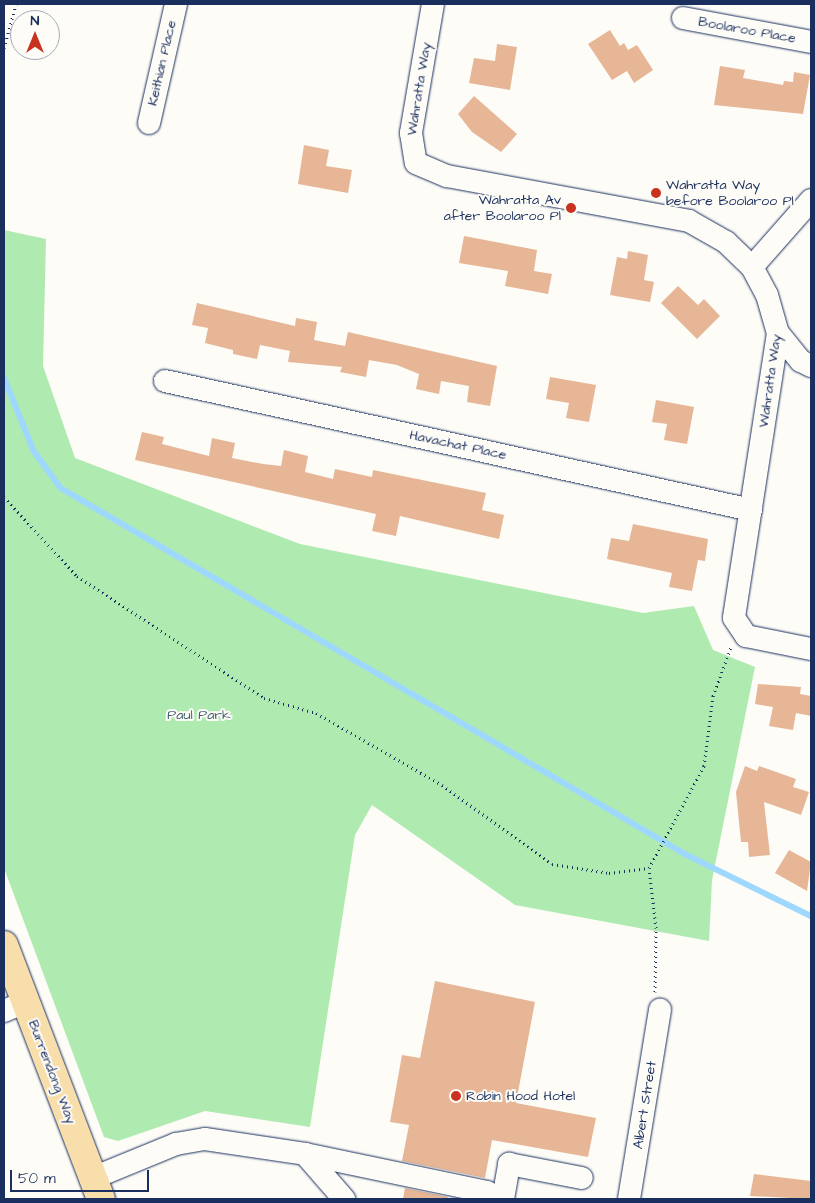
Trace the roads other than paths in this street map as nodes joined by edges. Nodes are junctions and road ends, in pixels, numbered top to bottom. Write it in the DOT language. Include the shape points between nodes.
graph roads {
  1 [pos="176,4"];
  2 [pos="433,4"];
  3 [pos="683,18"];
  4 [pos="811,42"];
  5 [pos="149,123"];
  6 [pos="811,200"];
  7 [pos="752,267"];
  8 [pos="778,333"];
  9 [pos="811,366"];
  10 [pos="165,381"];
  11 [pos="751,510"];
  12 [pos="811,649"];
  13 [pos="4,945"];
  14 [pos="14,1007"];
  15 [pos="660,1010"];
  16 [pos="306,1154"];
  17 [pos="582,1178"];
  18 [pos="97,1188"];
  19 [pos="344,1199"];
  20 [pos="497,1199"];
  21 [pos="503,1199"];
  22 [pos="629,1199"];
  1 -- 5 [label="street, Keithian Place"];
  2 -- 7 [label="street, Wahratta Way" via="411,133 416,162 447,176 689,221 726,242"];
  3 -- 4 [label="street, Boolaroo Place"];
  6 -- 7 [label="street"];
  7 -- 8 [label="street, Wahratta Way" via="767,295"];
  8 -- 9 [label="street" via="801,360"];
  8 -- 11 [label="street, Wahratta Way"];
  10 -- 11 [label="street, Havachat Place"];
  11 -- 12 [label="street, Wahratta Way" via="734,606 737,628 758,640"];
  13 -- 14 [label="main road, Burrendong Way"];
  14 -- 18 [label="main road, Burrendong Way"];
  15 -- 22 [label="street, Albert Street"];
  16 -- 18 [label="street" via="204,1139 176,1144"];
  16 -- 19 [label="street"];
  16 -- 20 [label="street" via="487,1192"];
  17 -- 21 [label="street" via="509,1164"];
}
